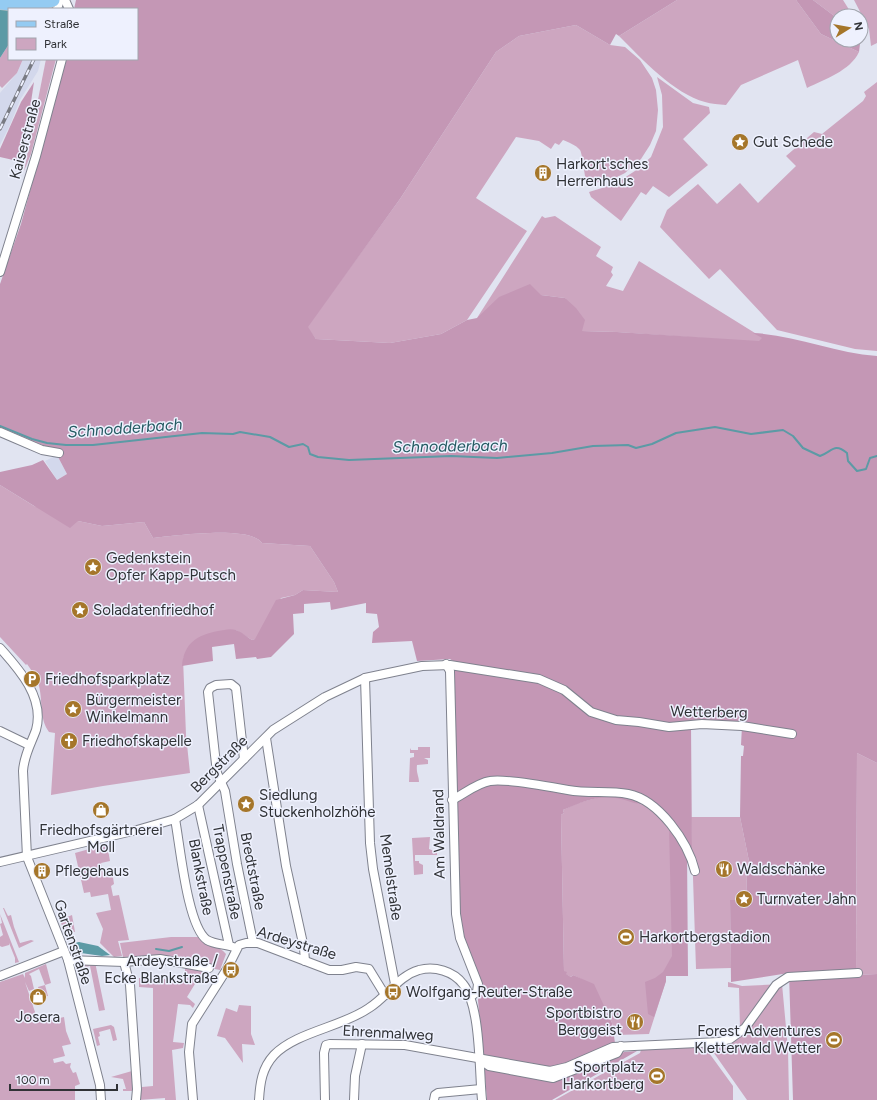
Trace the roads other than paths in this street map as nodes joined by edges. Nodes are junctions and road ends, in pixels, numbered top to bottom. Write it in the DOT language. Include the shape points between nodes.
graph roads {
  1 [pos="53,0"];
  2 [pos="0,3"];
  3 [pos="33,8"];
  4 [pos="62,60"];
  5 [pos="0,272"];
  6 [pos="0,432"];
  7 [pos="58,453"];
  8 [pos="0,648"];
  9 [pos="446,664"];
  10 [pos="365,678"];
  11 [pos="0,731"];
  12 [pos="792,734"];
  13 [pos="266,738"];
  14 [pos="29,745"];
  15 [pos="244,759"];
  16 [pos="221,782"];
  17 [pos="452,800"];
  18 [pos="198,805"];
  19 [pos="175,819"];
  20 [pos="27,857"];
  21 [pos="0,862"];
  22 [pos="695,871"];
  23 [pos="253,942"];
  24 [pos="232,946"];
  25 [pos="64,951"];
  26 [pos="68,960"];
  27 [pos="305,961"];
  28 [pos="124,962"];
  29 [pos="209,968"];
  30 [pos="858,973"];
  31 [pos="0,976"];
  32 [pos="395,984"];
  33 [pos="385,995"];
  34 [pos="470,997"];
  35 [pos="362,1044"];
  36 [pos="479,1059"];
  37 [pos="481,1089"];
  38 [pos="101,1100"];
  39 [pos="136,1100"];
  40 [pos="193,1100"];
  41 [pos="259,1100"];
  42 [pos="326,1100"];
  43 [pos="354,1100"];
  44 [pos="434,1100"];
  45 [pos="482,1100"];
  1 -- 3 [label="main road, bridge"];
  2 -- 3 [label="main road"];
  4 -- 5 [label="street, Kaiserstraße" via="36,156"];
  6 -- 7 [label="street" via="42,450"];
  8 -- 14 [label="street, Gartenstraße" via="23,674 35,702 36,728"];
  9 -- 10 [label="street, Bergstraße" via="422,666"];
  9 -- 12 [label="street, Wetterberg" via="539,679 564,690 591,712 616,720 669,727 702,724 742,726"];
  9 -- 17 [label="street, Am Waldrand" via="450,671"];
  10 -- 13 [label="street, Bergstraße" via="328,695 280,725"];
  10 -- 32 [label="street, Memelstraße" via="370,844"];
  11 -- 14 [label="street"];
  13 -- 15 [label="street, Bergstraße"];
  13 -- 27 [label="street" via="286,866"];
  14 -- 20 [label="street, Gartenstraße" via="23,771"];
  15 -- 16 [label="street, Bergstraße"];
  15 -- 16 [label="street, Bredtstraße" via="236,688 231,684 216,685 210,688 209,701 217,773"];
  16 -- 18 [label="street, Bergstraße"];
  16 -- 23 [label="street, Bredtstraße" via="225,791 236,864"];
  17 -- 22 [label="street" via="490,781 581,792 618,792 634,795 654,808 676,830 689,852"];
  17 -- 34 [label="street, Am Waldrand" via="456,914 460,938 478,984 477,992"];
  18 -- 19 [label="street, Bergstraße"];
  18 -- 24 [label="street, Trappenstraße"];
  19 -- 20 [label="street, Bergstraße"];
  19 -- 24 [label="street, Blankstraße" via="192,912 198,930 208,940"];
  20 -- 21 [label="street, Bergstraße"];
  20 -- 25 [label="street, Gartenstraße"];
  23 -- 24 [label="street, Ardeystraße"];
  23 -- 27 [label="street, Ardeystraße"];
  24 -- 40 [label="street, Ardeystraße" via="227,969 192,1024 189,1052"];
  25 -- 26 [label="street, Gartenstraße"];
  25 -- 31 [label="street"];
  26 -- 28 [label="street"];
  26 -- 38 [label="street, Gartenstraße" via="100,1085"];
  27 -- 33 [label="street, Ardeystraße" via="329,970 361,967 369,969"];
  28 -- 29 [label="street" via="160,959"];
  28 -- 39 [label="street" via="130,985"];
  30 -- 36 [label="street, Ehrenmalweg" via="788,977 776,985 745,1028 730,1039 719,1042 613,1047 556,1070"];
  32 -- 33 [label="street"];
  32 -- 34 [label="street" via="418,970 438,969 458,979"];
  33 -- 41 [label="street" via="368,1009 279,1051 263,1072"];
  34 -- 36 [label="street"];
  35 -- 36 [label="street, Ehrenmalweg" via="438,1049"];
  35 -- 42 [label="street, Ehrenmalweg" via="333,1044 325,1048"];
  35 -- 43 [label="street" via="355,1076"];
  36 -- 37 [label="street"];
  37 -- 44 [label="street" via="438,1093"];
  37 -- 45 [label="street"];
}
